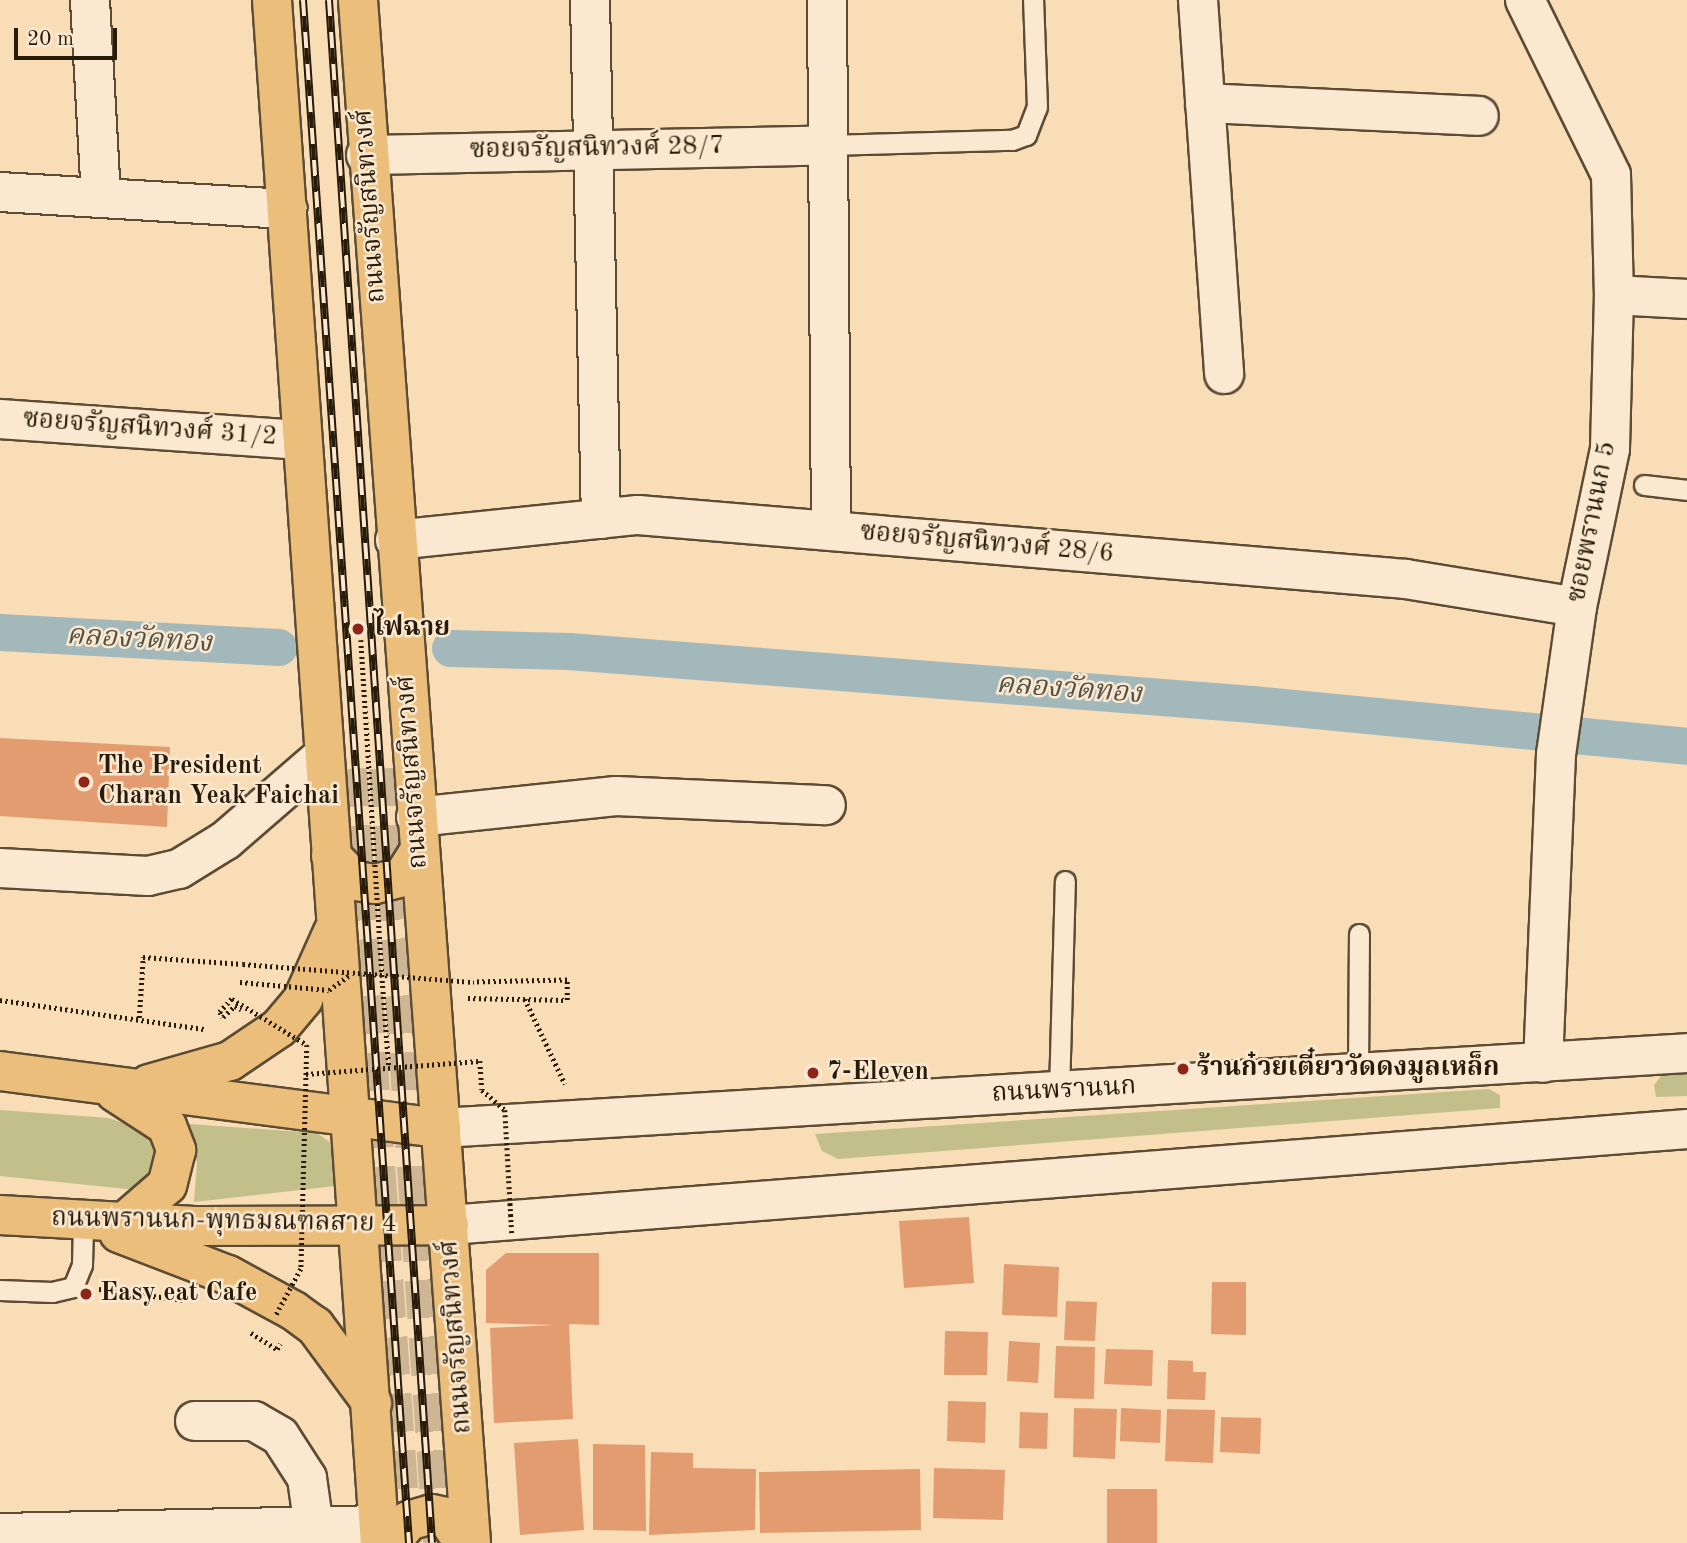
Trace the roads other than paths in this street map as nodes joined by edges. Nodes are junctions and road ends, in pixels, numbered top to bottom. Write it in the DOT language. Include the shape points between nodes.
graph roads {
  1 [pos="90,0"];
  2 [pos="272,0"];
  3 [pos="295,0"];
  4 [pos="335,0"];
  5 [pos="358,0"];
  6 [pos="590,0"];
  7 [pos="827,0"];
  8 [pos="1033,0"];
  9 [pos="1198,0"];
  10 [pos="1525,0"];
  11 [pos="1205,103"];
  12 [pos="1479,116"];
  13 [pos="828,145"];
  14 [pos="593,147"];
  15 [pos="366,155"];
  16 [pos="0,192"];
  17 [pos="101,198"];
  18 [pos="287,209"];
  19 [pos="1614,295"];
  20 [pos="1687,299"];
  21 [pos="1224,374"];
  22 [pos="0,419"];
  23 [pos="301,440"];
  24 [pos="1644,485"];
  25 [pos="1687,490"];
  26 [pos="601,519"];
  27 [pos="831,531"];
  28 [pos="395,540"];
  29 [pos="1577,607"];
  30 [pos="336,762"];
  31 [pos="388,768"];
  32 [pos="826,805"];
  33 [pos="417,834"];
  34 [pos="331,856"];
  35 [pos="0,868"];
  36 [pos="1065,881"];
  37 [pos="336,923"];
  38 [pos="1359,934"];
  39 [pos="1687,1053"];
  40 [pos="1543,1063"];
  41 [pos="0,1071"];
  42 [pos="1358,1074"];
  43 [pos="117,1086"];
  44 [pos="1059,1092"];
  45 [pos="351,1118"];
  46 [pos="441,1128"];
  47 [pos="1687,1129"];
  48 [pos="0,1215"];
  49 [pos="100,1223"];
  50 [pos="449,1225"];
  51 [pos="359,1226"];
  52 [pos="0,1290"];
  53 [pos="372,1403"];
  54 [pos="195,1421"];
  55 [pos="314,1528"];
  56 [pos="0,1533"];
  57 [pos="383,1537"];
  58 [pos="464,1543"];
  59 [pos="471,1543"];
  1 -- 17 [label="street"];
  2 -- 18 [label="main road"];
  3 -- 30 [label="main road"];
  4 -- 31 [label="main road, ถนนจรัญสนิทวงศ์"];
  5 -- 15 [label="main road, ถนนจรัญสนิทวงศ์"];
  6 -- 14 [label="street"];
  7 -- 13 [label="street"];
  8 -- 13 [label="lane" via="1037,107 1026,135 1012,140"];
  9 -- 11 [label="street"];
  10 -- 19 [label="street, ซอยพรานนก 5" via="1611,175"];
  11 -- 12 [label="street"];
  11 -- 21 [label="street"];
  13 -- 14 [label="street, ซอยจรัญสนิทวงศ์ 28/7"];
  13 -- 27 [label="street"];
  14 -- 15 [label="street, ซอยจรัญสนิทวงศ์ 28/7"];
  14 -- 26 [label="street"];
  15 -- 28 [label="main road, ถนนจรัญสนิทวงศ์"];
  16 -- 17 [label="street"];
  17 -- 18 [label="street"];
  18 -- 23 [label="main road"];
  19 -- 20 [label="street"];
  19 -- 29 [label="street, ซอยพรานนก 5" via="1610,449"];
  22 -- 23 [label="street, ซอยจรัญสนิทวงศ์ 31/2"];
  23 -- 30 [label="main road"];
  24 -- 25 [label="lane"];
  26 -- 27 [label="street, ซอยจรัญสนิทวงศ์ 28/6" via="638,515"];
  26 -- 28 [label="street, ซอยจรัญสนิทวงศ์ 28/6"];
  27 -- 29 [label="street, ซอยจรัญสนิทวงศ์ 28/6" via="1406,579"];
  28 -- 33 [label="main road, ถนนจรัญสนิทวงศ์"];
  29 -- 40 [label="street, ซอยพรานนก 5" via="1556,754"];
  30 -- 34 [label="main road"];
  30 -- 35 [label="street" via="179,869 148,876"];
  32 -- 33 [label="street" via="616,796"];
  33 -- 34 [label="main road" via="403,877 375,884 356,881"];
  33 -- 46 [label="main road, ถนนจรัญสนิทวงศ์"];
  34 -- 37 [label="main road"];
  36 -- 44 [label="lane"];
  37 -- 43 [label="main road" via="318,971 279,1028 230,1060"];
  37 -- 45 [label="main road"];
  38 -- 42 [label="lane"];
  39 -- 40 [label="street, ถนนพรานนก"];
  40 -- 42 [label="street, ถนนพรานนก"];
  41 -- 43 [label="main road"];
  42 -- 44 [label="street, ถนนพรานนก"];
  43 -- 45 [label="main road"];
  43 -- 49 [label="main road" via="158,1118 176,1150 167,1185 150,1205"];
  44 -- 46 [label="street, ถนนพรานนก"];
  45 -- 46 [label="main road"];
  45 -- 51 [label="main road"];
  46 -- 50 [label="main road, ถนนจรัญสนิทวงศ์"];
  47 -- 50 [label="street"];
  48 -- 49 [label="main road, ถนนพรานนก-พุทธมณฑลสาย 4"];
  49 -- 51 [label="main road, ถนนพรานนก-พุทธมณฑลสาย 4"];
  49 -- 52 [label="lane" via="73,1287 52,1292"];
  49 -- 53 [label="main road" via="267,1293 315,1326"];
  50 -- 51 [label="main road, ถนนพรานนก-พุทธมณฑลสาย 4"];
  50 -- 59 [label="main road, ถนนจรัญสนิทวงศ์"];
  51 -- 53 [label="main road"];
  53 -- 57 [label="main road"];
  54 -- 55 [label="street" via="254,1421 280,1436 307,1478"];
  55 -- 56 [label="street"];
  55 -- 57 [label="street"];
  57 -- 58 [label="main road" via="408,1521 432,1514 446,1517"];
}
